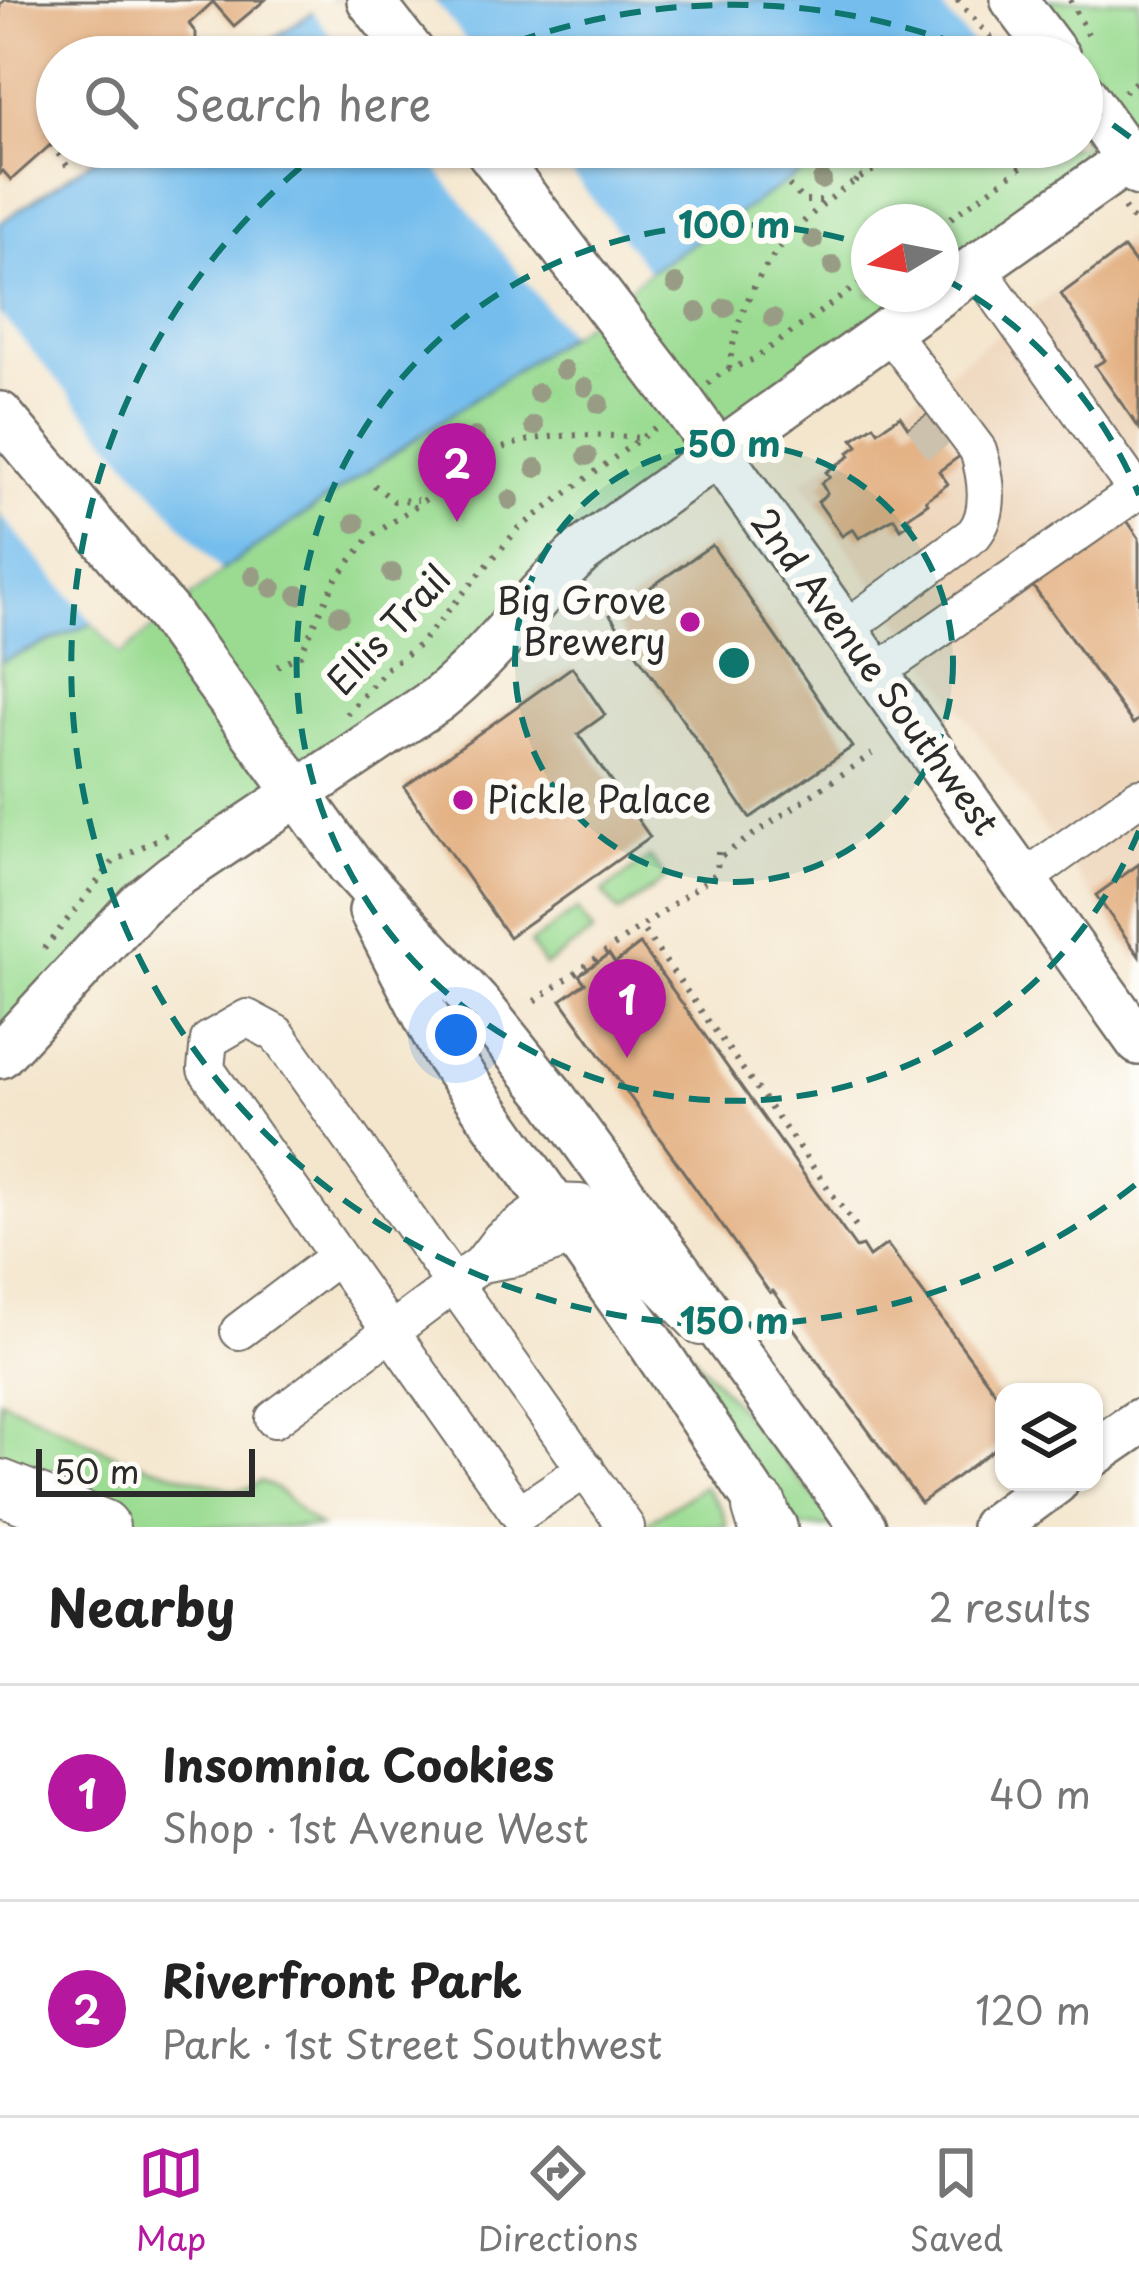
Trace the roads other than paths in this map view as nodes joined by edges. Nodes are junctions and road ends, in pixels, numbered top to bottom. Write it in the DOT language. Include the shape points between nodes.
graph roads {
  1 [pos="370,0"];
  2 [pos="1013,20"];
  3 [pos="398,36"];
  4 [pos="1047,36"];
  5 [pos="1112,91"];
  6 [pos="1136,161"];
  7 [pos="503,168"];
  8 [pos="959,279"];
  9 [pos="959,292"];
  10 [pos="913,312"];
  11 [pos="888,330"];
  12 [pos="918,370"];
  13 [pos="0,416"];
  14 [pos="922,419"];
  15 [pos="719,454"];
  16 [pos="951,462"];
  17 [pos="1138,491"];
  18 [pos="984,504"];
  19 [pos="844,629"];
  20 [pos="876,673"];
  21 [pos="299,795"];
  22 [pos="1139,797"];
  23 [pos="350,865"];
  24 [pos="1024,879"];
  25 [pos="1139,1042"];
  26 [pos="0,1055"];
  27 [pos="564,1219"];
  28 [pos="337,1257"];
  29 [pos="469,1274"];
  30 [pos="239,1330"];
  31 [pos="389,1333"];
  32 [pos="784,1418"];
  33 [pos="274,1419"];
  34 [pos="1139,1422"];
  35 [pos="1103,1448"];
  36 [pos="586,1469"];
  37 [pos="0,1487"];
  38 [pos="1043,1491"];
  39 [pos="766,1520"];
  40 [pos="102,1527"];
  41 [pos="626,1527"];
  42 [pos="862,1527"];
  43 [pos="994,1527"];
  1 -- 3 [label="main road"];
  2 -- 4 [label="main road"];
  5 -- 6 [label="main road"];
  6 -- 8 [label="main road"];
  7 -- 15 [label="main road, 2nd Avenue Southwest"];
  9 -- 17 [label="street"];
  10 -- 11 [label="main road"];
  11 -- 12 [label="street"];
  11 -- 15 [label="main road"];
  12 -- 14 [label="street"];
  12 -- 18 [label="street" via="978,450"];
  13 -- 21 [label="main road" via="168,614"];
  15 -- 19 [label="main road, 2nd Avenue Southwest"];
  15 -- 21 [label="main road" via="580,552 475,670"];
  16 -- 18 [label="street"];
  17 -- 20 [label="street"];
  18 -- 19 [label="street" via="974,534"];
  19 -- 20 [label="main road, 2nd Avenue Southwest"];
  20 -- 24 [label="main road, 2nd Avenue Southwest"];
  21 -- 23 [label="main road"];
  21 -- 26 [label="main road" via="140,904"];
  22 -- 24 [label="street"];
  23 -- 27 [label="main road" via="444,1051"];
  23 -- 32 [label="main road" via="551,1095"];
  24 -- 25 [label="main road, 2nd Avenue Southwest"];
  27 -- 29 [label="street" via="501,1238"];
  27 -- 32 [label="street" via="580,1203"];
  27 -- 39 [label="main road"];
  28 -- 29 [label="street" via="206,1069 209,1040 247,1018 277,1034"];
  28 -- 30 [label="street"];
  28 -- 31 [label="street"];
  29 -- 31 [label="street"];
  29 -- 36 [label="street"];
  31 -- 33 [label="street"];
  31 -- 36 [label="street" via="519,1514"];
  32 -- 42 [label="main road"];
  34 -- 35 [label="main road"];
  36 -- 41 [label="street"];
  37 -- 40 [label="highway"];
  38 -- 43 [label="main road"];
}
